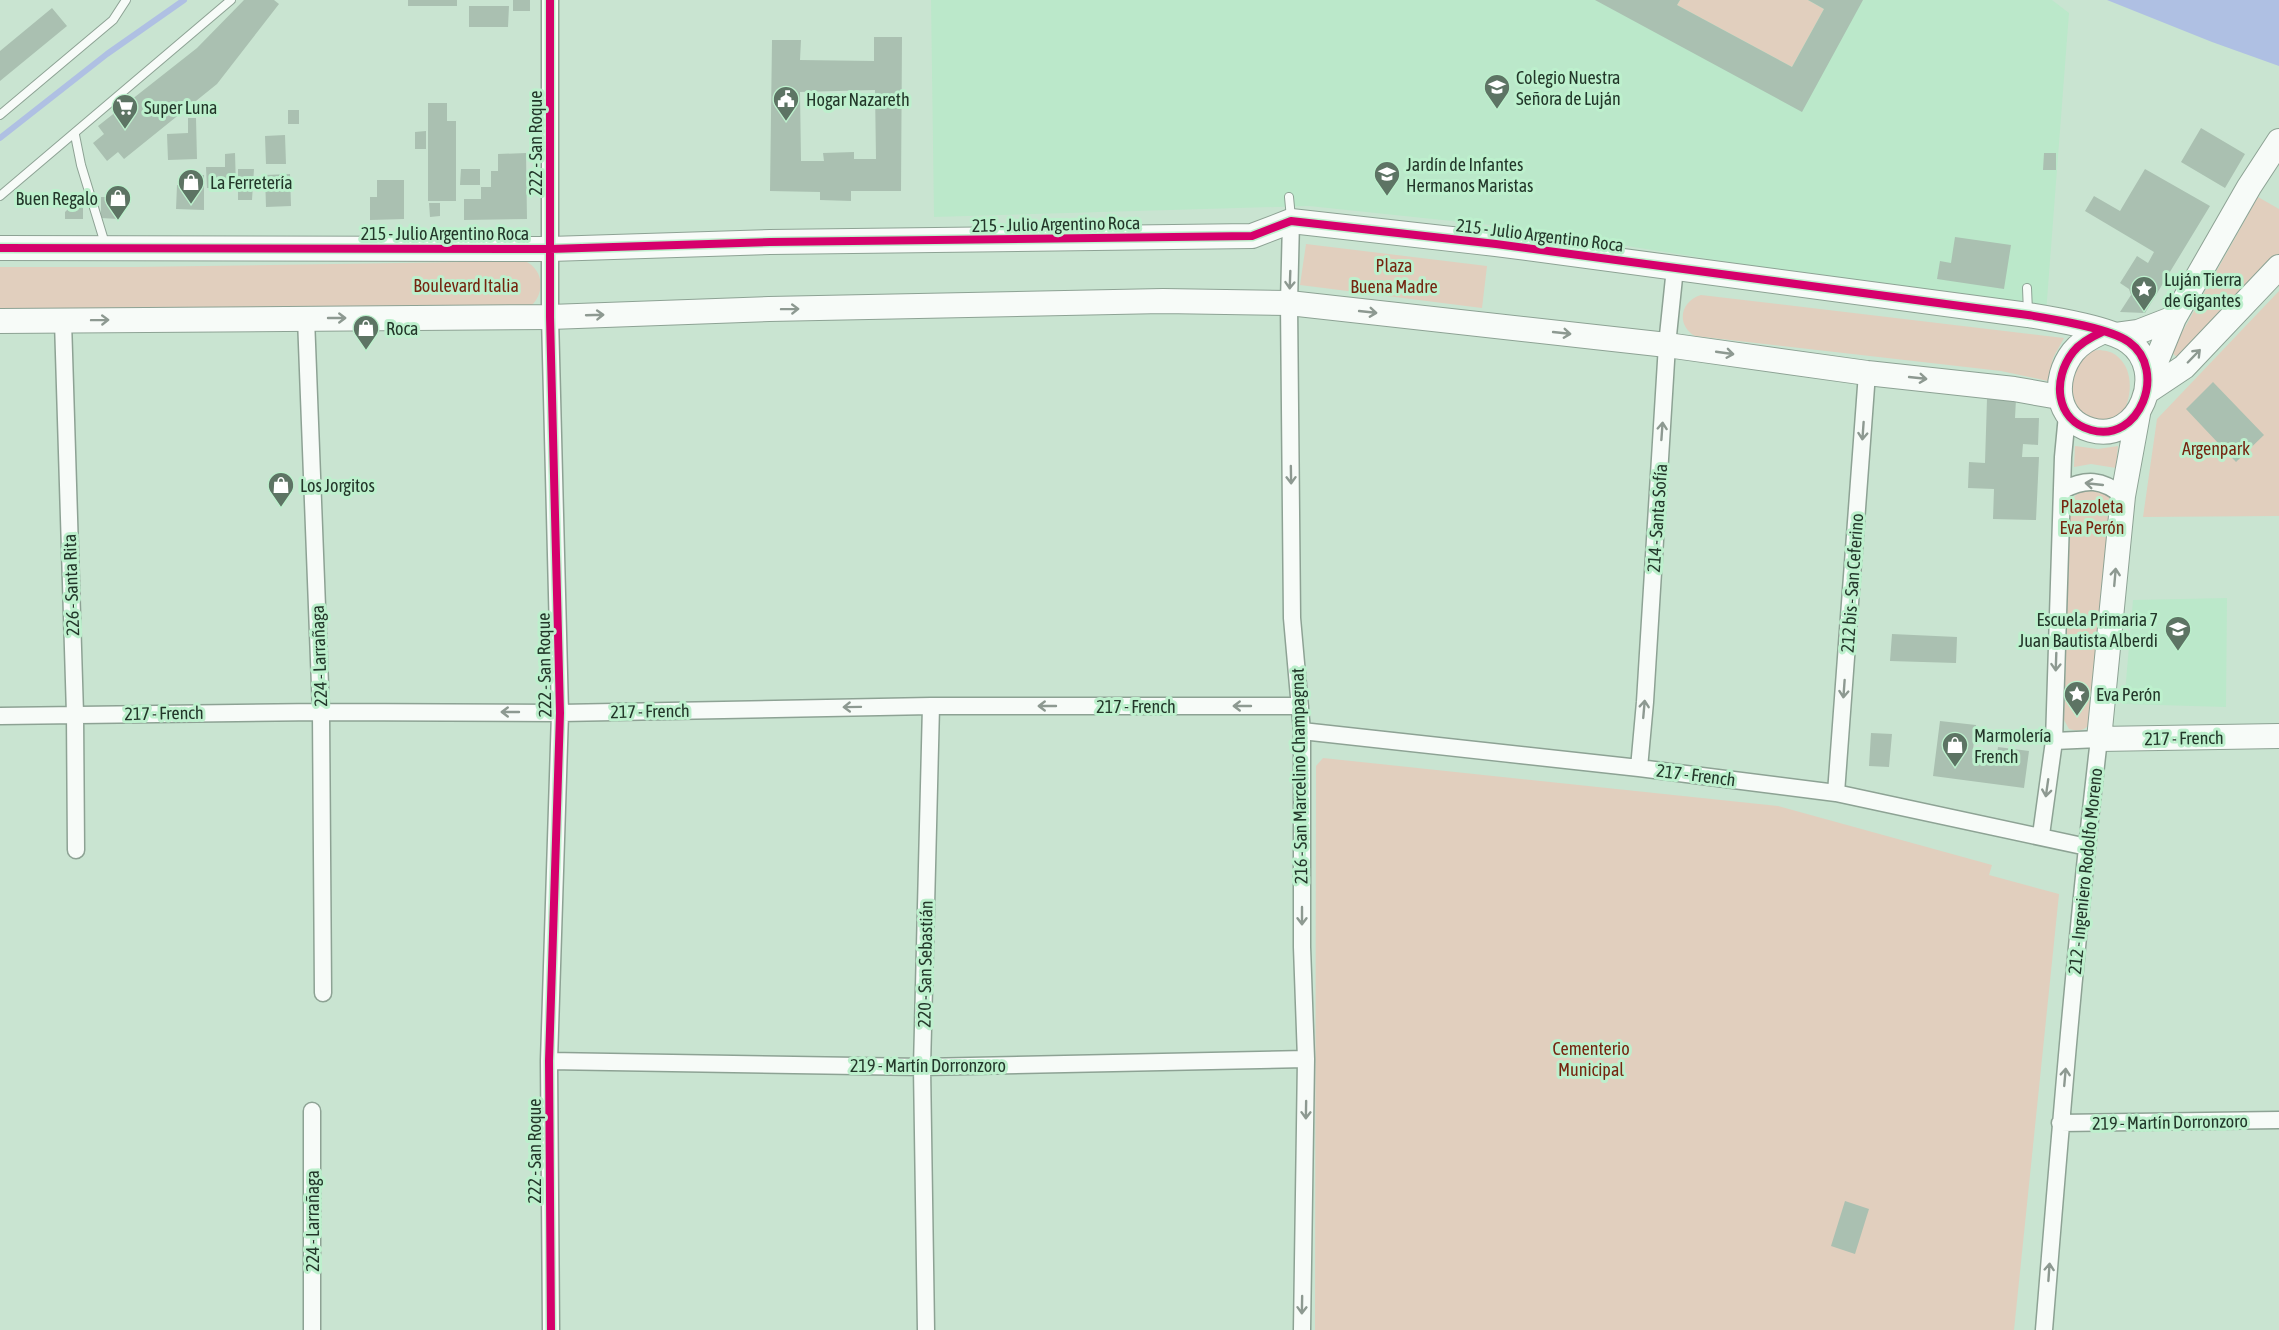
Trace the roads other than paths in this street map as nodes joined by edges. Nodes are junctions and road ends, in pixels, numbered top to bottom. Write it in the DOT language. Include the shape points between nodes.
graph roads {
  1 [pos="126,0"];
  2 [pos="231,0"];
  3 [pos="550,0"];
  4 [pos="0,115"];
  5 [pos="75,135"];
  6 [pos="2279,141"];
  7 [pos="0,196"];
  8 [pos="1289,197"];
  9 [pos="1291,221"];
  10 [pos="106,247"];
  11 [pos="0,248"];
  12 [pos="550,249"];
  13 [pos="2279,267"];
  14 [pos="1675,268"];
  15 [pos="2027,288"];
  16 [pos="1289,303"];
  17 [pos="2028,315"];
  18 [pos="550,317"];
  19 [pos="306,318"];
  20 [pos="2174,318"];
  21 [pos="0,321"];
  22 [pos="63,321"];
  23 [pos="2109,333"];
  24 [pos="1667,345"];
  25 [pos="1867,373"];
  26 [pos="2148,385"];
  27 [pos="2063,406"];
  28 [pos="2138,414"];
  29 [pos="2063,490"];
  30 [pos="2122,496"];
  31 [pos="931,706"];
  32 [pos="1300,706"];
  33 [pos="321,712"];
  34 [pos="560,713"];
  35 [pos="75,714"];
  36 [pos="0,716"];
  37 [pos="1302,731"];
  38 [pos="2279,736"];
  39 [pos="2099,740"];
  40 [pos="2054,741"];
  41 [pos="1639,768"];
  42 [pos="1836,793"];
  43 [pos="2041,835"];
  44 [pos="2087,847"];
  45 [pos="76,850"];
  46 [pos="323,993"];
  47 [pos="1306,1059"];
  48 [pos="549,1061"];
  49 [pos="922,1067"];
  50 [pos="312,1111"];
  51 [pos="2279,1120"];
  52 [pos="2060,1123"];
  53 [pos="312,1330"];
  54 [pos="551,1330"];
  55 [pos="926,1330"];
  56 [pos="1302,1330"];
  57 [pos="2044,1330"];
  1 -- 4 [label="lane" via="113,20"];
  2 -- 5 [label="lane"];
  3 -- 12 [label="street, 222 - San Roque"];
  5 -- 7 [label="lane"];
  5 -- 10 [label="lane"];
  6 -- 20 [label="street"];
  8 -- 9 [label="lane"];
  9 -- 12 [label="street, 215 - Julio Argentino Roca" via="1252,236"];
  9 -- 14 [label="street, 215 - Julio Argentino Roca"];
  9 -- 16 [label="street, 216 - San Marcelino Champagnat, one-way"];
  10 -- 11 [label="street, 215 - Julio Argentino Roca"];
  10 -- 12 [label="street, 215 - Julio Argentino Roca"];
  12 -- 18 [label="street, 222 - San Roque"];
  26 -- 13 [label="street, one-way" via="2184,366"];
  14 -- 17 [label="street, 215 - Julio Argentino Roca"];
  14 -- 24 [label="street, 214 - Santa Sofía"];
  15 -- 17 [label="lane"];
  18 -- 16 [label="street, one-way" via="1163,301"];
  16 -- 24 [label="street, one-way"];
  16 -- 32 [label="street, 216 - San Marcelino Champagnat, one-way" via="1292,618"];
  17 -- 23 [label="street, 215 - Julio Argentino Roca"];
  19 -- 18 [label="street, one-way"];
  18 -- 34 [label="street, 222 - San Roque"];
  22 -- 19 [label="street, one-way"];
  19 -- 33 [label="street, 224 - Larrañaga"];
  20 -- 23 [label="street, 215 - Julio Argentino Roca" via="2138,332"];
  20 -- 26 [label="street"];
  21 -- 22 [label="street"];
  22 -- 35 [label="street, 226 - Santa Rita"];
  23 -- 26 [label="street" via="2129,341 2139,352 2146,364"];
  23 -- 27 [label="street" via="2078,346 2066,362 2060,375"];
  24 -- 25 [label="street, one-way"];
  41 -- 24 [label="street, 214 - Santa Sofía, one-way"];
  25 -- 27 [label="street, one-way" via="2014,389"];
  25 -- 42 [label="street, 212 bis - San Ceferino, one-way"];
  26 -- 28 [label="street"];
  27 -- 28 [label="street" via="2079,426 2096,432 2120,427"];
  27 -- 29 [label="street"];
  28 -- 30 [label="street, 212 - Ingeniero Rodolfo Moreno"];
  30 -- 29 [label="street, one-way" via="2111,486 2090,481"];
  29 -- 40 [label="street, one-way"];
  39 -- 30 [label="street, 212 - Ingeniero Rodolfo Moreno, one-way"];
  32 -- 31 [label="street, 217 - French, one-way"];
  31 -- 34 [label="street, 217 - French, one-way"];
  31 -- 49 [label="street, 220 - San Sebastián"];
  32 -- 37 [label="street, 216 - San Marcelino Champagnat"];
  34 -- 33 [label="street, 217 - French, one-way"];
  33 -- 35 [label="street, 217 - French"];
  33 -- 46 [label="street, 224 - Larrañaga"];
  34 -- 48 [label="street, 222 - San Roque"];
  35 -- 36 [label="street, 217 - French"];
  35 -- 45 [label="street, 226 - Santa Rita"];
  37 -- 41 [label="street, 217 - French"];
  37 -- 47 [label="street, 216 - San Marcelino Champagnat, one-way"];
  38 -- 39 [label="street, 217 - French"];
  39 -- 40 [label="street, 217 - French"];
  39 -- 44 [label="street, 212 - Ingeniero Rodolfo Moreno"];
  40 -- 43 [label="street, one-way"];
  41 -- 42 [label="street, 217 - French"];
  42 -- 43 [label="street, 217 - French"];
  43 -- 44 [label="street, 217 - French"];
  52 -- 44 [label="street, 212 - Ingeniero Rodolfo Moreno, one-way"];
  47 -- 49 [label="street, 219 - Martín Dorronzoro"];
  47 -- 56 [label="street, 216 - San Marcelino Champagnat, one-way"];
  48 -- 49 [label="street, 219 - Martín Dorronzoro"];
  48 -- 54 [label="street, 222 - San Roque"];
  49 -- 55 [label="street, 220 - San Sebastián"];
  50 -- 53 [label="street, 224 - Larrañaga"];
  51 -- 52 [label="street, 219 - Martín Dorronzoro"];
  57 -- 52 [label="street, 212 - Ingeniero Rodolfo Moreno, one-way"];
}
